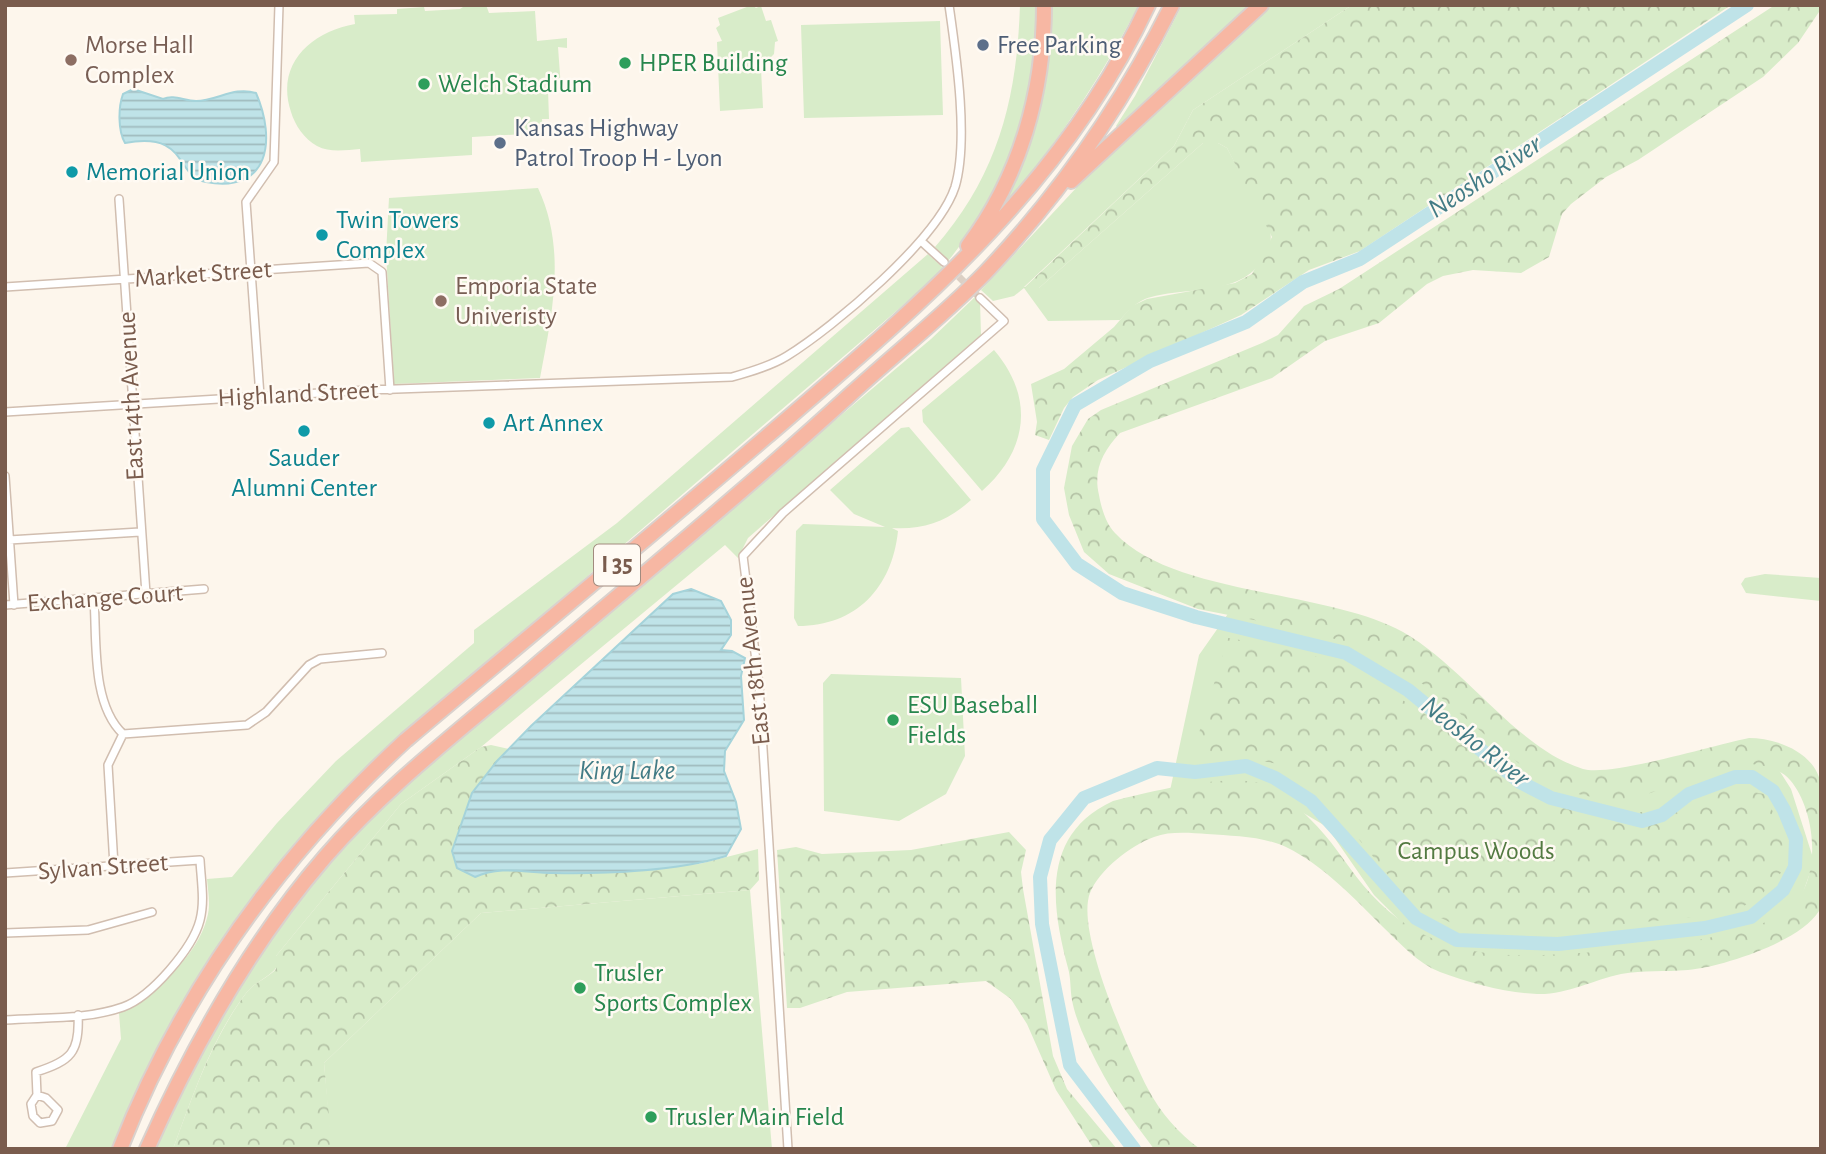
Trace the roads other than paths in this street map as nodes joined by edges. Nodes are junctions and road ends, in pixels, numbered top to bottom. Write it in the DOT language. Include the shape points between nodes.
graph roads {
  1 [pos="279,5"];
  2 [pos="949,5"];
  3 [pos="1044,5"];
  4 [pos="1148,5"];
  5 [pos="1172,5"];
  6 [pos="1261,5"];
  7 [pos="119,199"];
  8 [pos="1046,202"];
  9 [pos="921,241"];
  10 [pos="944,262"];
  11 [pos="251,270"];
  12 [pos="124,280"];
  13 [pos="5,287"];
  14 [pos="934,290"];
  15 [pos="980,298"];
  16 [pos="390,390"];
  17 [pos="260,396"];
  18 [pos="132,404"];
  19 [pos="5,412"];
  20 [pos="5,476"];
  21 [pos="140,532"];
  22 [pos="9,540"];
  23 [pos="204,589"];
  24 [pos="146,594"];
  25 [pos="94,599"];
  26 [pos="9,605"];
  27 [pos="382,653"];
  28 [pos="123,734"];
  29 [pos="114,866"];
  30 [pos="5,873"];
  31 [pos="152,912"];
  32 [pos="5,933"];
  33 [pos="78,1015"];
  34 [pos="5,1020"];
  35 [pos="37,1095"];
  36 [pos="120,1149"];
  37 [pos="147,1149"];
  38 [pos="788,1149"];
  1 -- 11 [label="street" via="276,148 268,174 246,202"];
  2 -- 9 [label="street, Highland Street" via="959,107 958,168 948,201"];
  3 -- 14 [label="highway" via="1041,73 1019,153 986,222"];
  4 -- 14 [label="highway, I 35" via="1057,152 1015,206"];
  5 -- 8 [label="highway, I 35" via="1127,89"];
  6 -- 8 [label="highway"];
  7 -- 12 [label="street, East 14th Avenue"];
  8 -- 37 [label="highway, I 35" via="983,274 792,449 425,759 327,855 283,909 218,1006"];
  9 -- 10 [label="street"];
  9 -- 16 [label="street, Highland Street" via="863,297 786,357 732,377"];
  11 -- 12 [label="street, Market Street"];
  11 -- 16 [label="street, Market Street" via="369,263 382,272"];
  11 -- 17 [label="street"];
  12 -- 13 [label="street, Market Street"];
  12 -- 18 [label="street, East 14th Avenue"];
  14 -- 36 [label="highway, I 35" via="616,566 406,740 327,820 257,901 202,981 157,1064"];
  15 -- 38 [label="street, East 18th Avenue" via="1004,321 783,513 743,556 759,685"];
  16 -- 17 [label="street, Highland Street"];
  17 -- 18 [label="street, Highland Street"];
  18 -- 19 [label="street, Highland Street"];
  18 -- 21 [label="street, East 14th Avenue"];
  20 -- 22 [label="street"];
  21 -- 22 [label="street"];
  21 -- 24 [label="street, East 14th Avenue"];
  22 -- 26 [label="street"];
  23 -- 24 [label="street, Exchange Court"];
  24 -- 25 [label="street, Exchange Court"];
  25 -- 26 [label="street, Exchange Court"];
  25 -- 28 [label="street" via="101,698"];
  27 -- 28 [label="street" via="320,659 247,726"];
  28 -- 29 [label="street" via="108,765"];
  29 -- 30 [label="street, Sylvan Street"];
  29 -- 33 [label="street, Sylvan Street" via="200,860 200,921 165,975 132,1003"];
  31 -- 32 [label="street" via="88,930"];
  33 -- 34 [label="street"];
  33 -- 35 [label="street" via="79,1042 69,1056 36,1072"];
}
